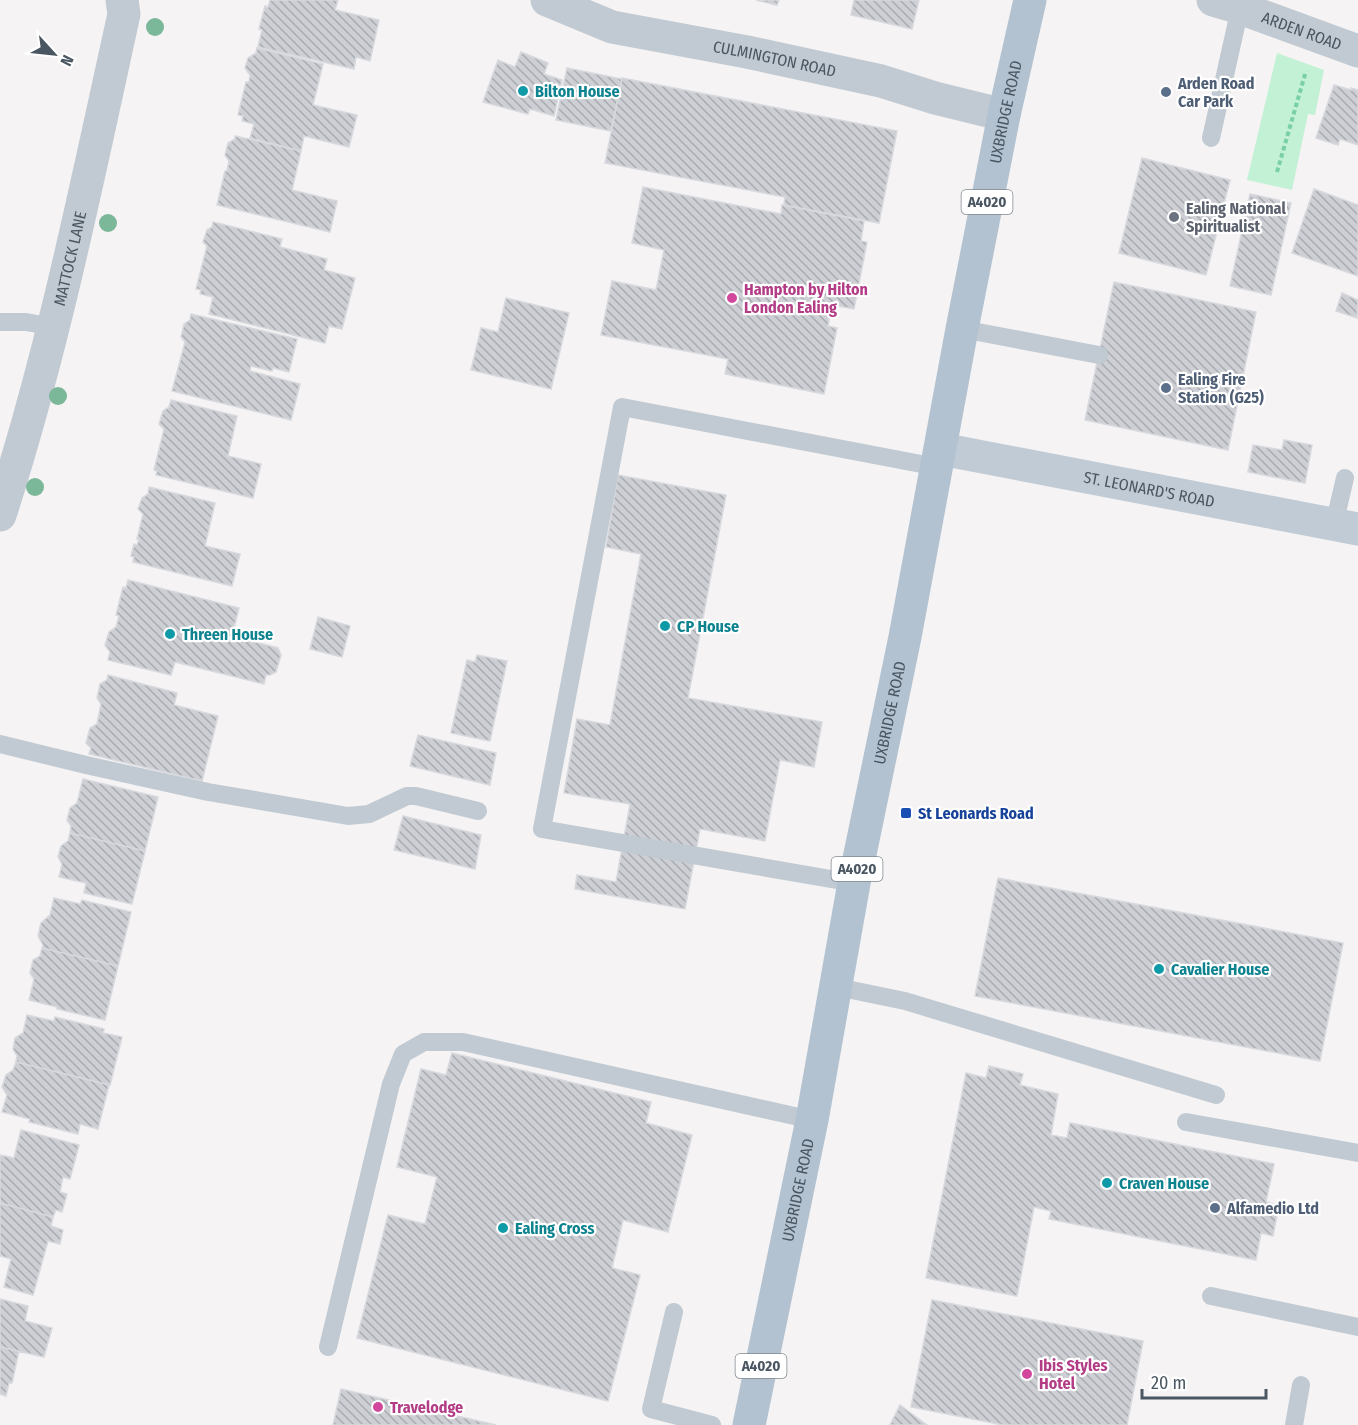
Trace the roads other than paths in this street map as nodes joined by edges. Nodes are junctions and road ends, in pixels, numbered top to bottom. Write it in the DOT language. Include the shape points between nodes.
graph roads {
  1 [pos="547,0"];
  2 [pos="1030,0"];
  3 [pos="1227,4"];
  4 [pos="123,7"];
  5 [pos="1358,51"];
  6 [pos="1004,115"];
  7 [pos="1211,138"];
  8 [pos="0,322"];
  9 [pos="54,327"];
  10 [pos="962,329"];
  11 [pos="1099,355"];
  12 [pos="939,458"];
  13 [pos="8,466"];
  14 [pos="1346,478"];
  15 [pos="0,515"];
  16 [pos="1346,527"];
  17 [pos="0,744"];
  18 [pos="478,811"];
  19 [pos="854,883"];
  20 [pos="837,987"];
  21 [pos="1216,1095"];
  22 [pos="812,1120"];
  23 [pos="1186,1122"];
  24 [pos="1358,1153"];
  25 [pos="1210,1296"];
  26 [pos="674,1312"];
  27 [pos="1358,1327"];
  28 [pos="327,1347"];
  29 [pos="1301,1385"];
  30 [pos="712,1425"];
  31 [pos="749,1425"];
  32 [pos="1294,1425"];
  1 -- 6 [label="street, CULMINGTON ROAD" via="612,27 881,81"];
  2 -- 6 [label="main road, UXBRIDGE ROAD / A4020"];
  3 -- 5 [label="street, ARDEN ROAD"];
  3 -- 7 [label="lane"];
  4 -- 9 [label="street, MATTOCK LANE"];
  6 -- 10 [label="main road, UXBRIDGE ROAD / A4020"];
  8 -- 9 [label="lane"];
  9 -- 13 [label="street, MATTOCK LANE"];
  10 -- 11 [label="lane"];
  10 -- 12 [label="main road, UXBRIDGE ROAD / A4020"];
  12 -- 16 [label="street, ST. LEONARD'S ROAD"];
  12 -- 19 [label="main road, UXBRIDGE ROAD / A4020"];
  12 -- 19 [label="lane" via="622,407 542,829"];
  13 -- 15 [label="street, MATTOCK LANE"];
  14 -- 16 [label="lane"];
  17 -- 18 [label="lane" via="208,792 348,816 369,814 407,796"];
  19 -- 20 [label="main road, UXBRIDGE ROAD / A4020"];
  20 -- 21 [label="lane" via="905,1001"];
  20 -- 22 [label="main road, UXBRIDGE ROAD / A4020"];
  22 -- 28 [label="lane" via="463,1042 424,1042 403,1054 391,1084"];
  22 -- 31 [label="main road, UXBRIDGE ROAD / A4020"];
  23 -- 24 [label="lane"];
  25 -- 27 [label="lane"];
  26 -- 30 [label="lane" via="651,1409"];
  29 -- 32 [label="lane"];
}
